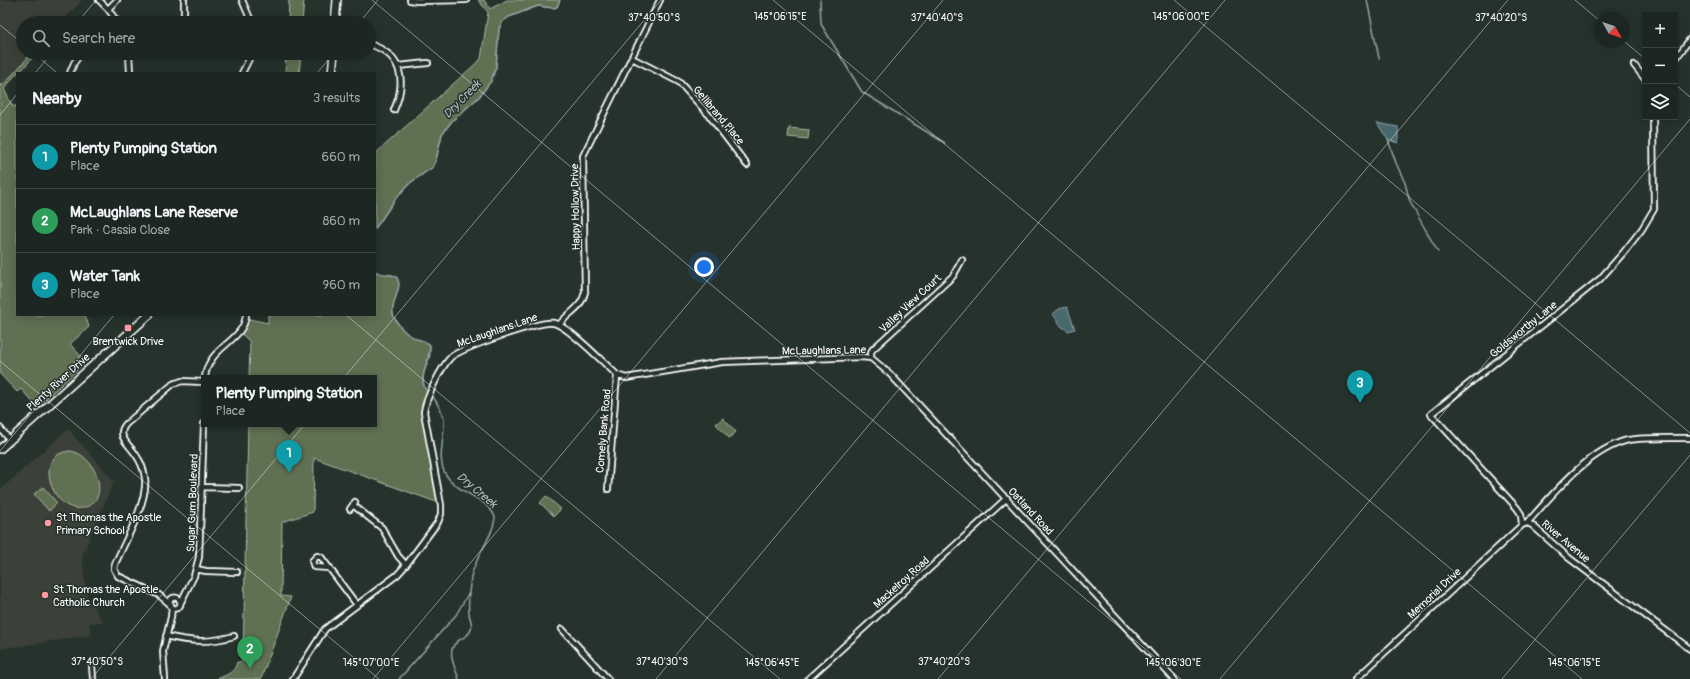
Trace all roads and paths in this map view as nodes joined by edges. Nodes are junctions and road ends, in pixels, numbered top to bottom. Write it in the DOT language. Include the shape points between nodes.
graph roads {
  1 [pos="99,0"];
  2 [pos="117,0"];
  3 [pos="184,0"];
  4 [pos="242,0"];
  5 [pos="337,0"];
  6 [pos="410,0"];
  7 [pos="466,0"];
  8 [pos="660,0"];
  9 [pos="108,9"];
  10 [pos="113,16"];
  11 [pos="184,16"];
  12 [pos="249,16"];
  13 [pos="336,16"];
  14 [pos="1690,39"];
  15 [pos="376,48"];
  16 [pos="1678,56"];
  17 [pos="632,58"];
  18 [pos="76,60"];
  19 [pos="129,60"];
  20 [pos="248,60"];
  21 [pos="333,60"];
  22 [pos="428,63"];
  23 [pos="398,66"];
  24 [pos="1634,66"];
  25 [pos="70,72"];
  26 [pos="130,72"];
  27 [pos="242,72"];
  28 [pos="332,72"];
  29 [pos="1642,75"];
  30 [pos="394,110"];
  31 [pos="1653,120"];
  32 [pos="747,165"];
  33 [pos="962,260"];
  34 [pos="148,316"];
  35 [pos="246,316"];
  36 [pos="559,325"];
  37 [pos="871,358"];
  38 [pos="206,375"];
  39 [pos="617,375"];
  40 [pos="201,382"];
  41 [pos="204,427"];
  42 [pos="0,428"];
  43 [pos="1690,438"];
  44 [pos="10,440"];
  45 [pos="0,449"];
  46 [pos="202,487"];
  47 [pos="239,488"];
  48 [pos="608,489"];
  49 [pos="1007,498"];
  50 [pos="353,505"];
  51 [pos="1524,524"];
  52 [pos="406,565"];
  53 [pos="196,568"];
  54 [pos="330,568"];
  55 [pos="237,572"];
  56 [pos="191,581"];
  57 [pos="159,595"];
  58 [pos="176,597"];
  59 [pos="180,605"];
  60 [pos="357,605"];
  61 [pos="171,606"];
  62 [pos="170,624"];
  63 [pos="562,629"];
  64 [pos="166,636"];
  65 [pos="234,636"];
  66 [pos="1690,650"];
  67 [pos="92,665"];
  68 [pos="93,679"];
  69 [pos="165,679"];
  70 [pos="293,679"];
  71 [pos="608,679"];
  72 [pos="808,679"];
  73 [pos="1174,679"];
  74 [pos="1356,679"];
  1 -- 9 [label="street"];
  2 -- 9 [label="street"];
  3 -- 11 [label="street"];
  4 -- 12 [label="street"];
  5 -- 13 [label="street"];
  6 -- 7 [label="street"];
  8 -- 17 [label="street, Happy Hollow Drive"];
  9 -- 10 [label="street"];
  14 -- 16 [label="street"];
  15 -- 23 [label="street" via="387,53"];
  17 -- 32 [label="street, Gellibrand Place" via="678,82 708,114"];
  17 -- 36 [label="street, Happy Hollow Drive" via="583,156 585,292 581,304"];
  18 -- 25 [label="street"];
  19 -- 26 [label="street"];
  20 -- 27 [label="street"];
  21 -- 28 [label="street"];
  22 -- 23 [label="street"];
  23 -- 30 [label="street" via="401,88"];
  24 -- 29 [label="street"];
  31 -- 51 [label="street, Goldsworthy Lane" via="1654,209 1638,235 1600,279 1431,414 1517,508"];
  33 -- 37 [label="street, Valley View Court" via="953,276 873,349"];
  34 -- 44 [label="street, Plenty River Drive"];
  35 -- 38 [label="street" via="240,331 212,358"];
  36 -- 39 [label="street"];
  36 -- 52 [label="street, McLaughlans Lane" via="552,322 534,324 460,351 446,364 426,400 424,412 441,514 435,528"];
  37 -- 39 [label="street, McLaughlans Lane" via="722,362 632,378"];
  37 -- 49 [label="street, Oatland Road" via="889,373"];
  39 -- 48 [label="street, Comely Bank Road"];
  40 -- 57 [label="street" via="182,381 173,384 126,424 122,431 123,438 141,465 145,485 142,500 114,569 121,578"];
  41 -- 46 [label="street, Sugar Gum Boulevard"];
  42 -- 44 [label="street"];
  43 -- 51 [label="street, River Avenue" via="1630,440 1612,446 1578,470"];
  44 -- 45 [label="street, Plenty River Drive"];
  46 -- 47 [label="street"];
  46 -- 53 [label="street, Sugar Gum Boulevard" via="200,547"];
  49 -- 72 [label="street, Mackelroy Road"];
  49 -- 73 [label="street, Oatland Road"];
  50 -- 52 [label="street" via="382,528"];
  51 -- 66 [label="street, River Avenue" via="1532,525 1569,558"];
  51 -- 74 [label="street, Memorial Drive"];
  52 -- 60 [label="street, McLaughlans Lane" via="397,575"];
  53 -- 55 [label="street" via="206,571"];
  53 -- 56 [label="street, Sugar Gum Boulevard"];
  54 -- 60 [label="street"];
  56 -- 58 [label="street, Sugar Gum Boulevard"];
  56 -- 59 [label="street, Sugar Gum Boulevard"];
  57 -- 58 [label="street"];
  57 -- 61 [label="street"];
  58 -- 59 [label="street"];
  58 -- 61 [label="street, Sugar Gum Boulevard" via="171,600"];
  59 -- 61 [label="street" via="175,608"];
  59 -- 62 [label="street, Sugar Gum Boulevard"];
  60 -- 70 [label="street, McLaughlans Lane" via="325,630"];
  61 -- 62 [label="street, Sugar Gum Boulevard"];
  62 -- 64 [label="street, Sugar Gum Boulevard"];
  63 -- 71 [label="street"];
  64 -- 65 [label="street" via="204,642"];
  64 -- 69 [label="street, Sugar Gum Boulevard" via="162,660"];
  67 -- 68 [label="street"];
}
